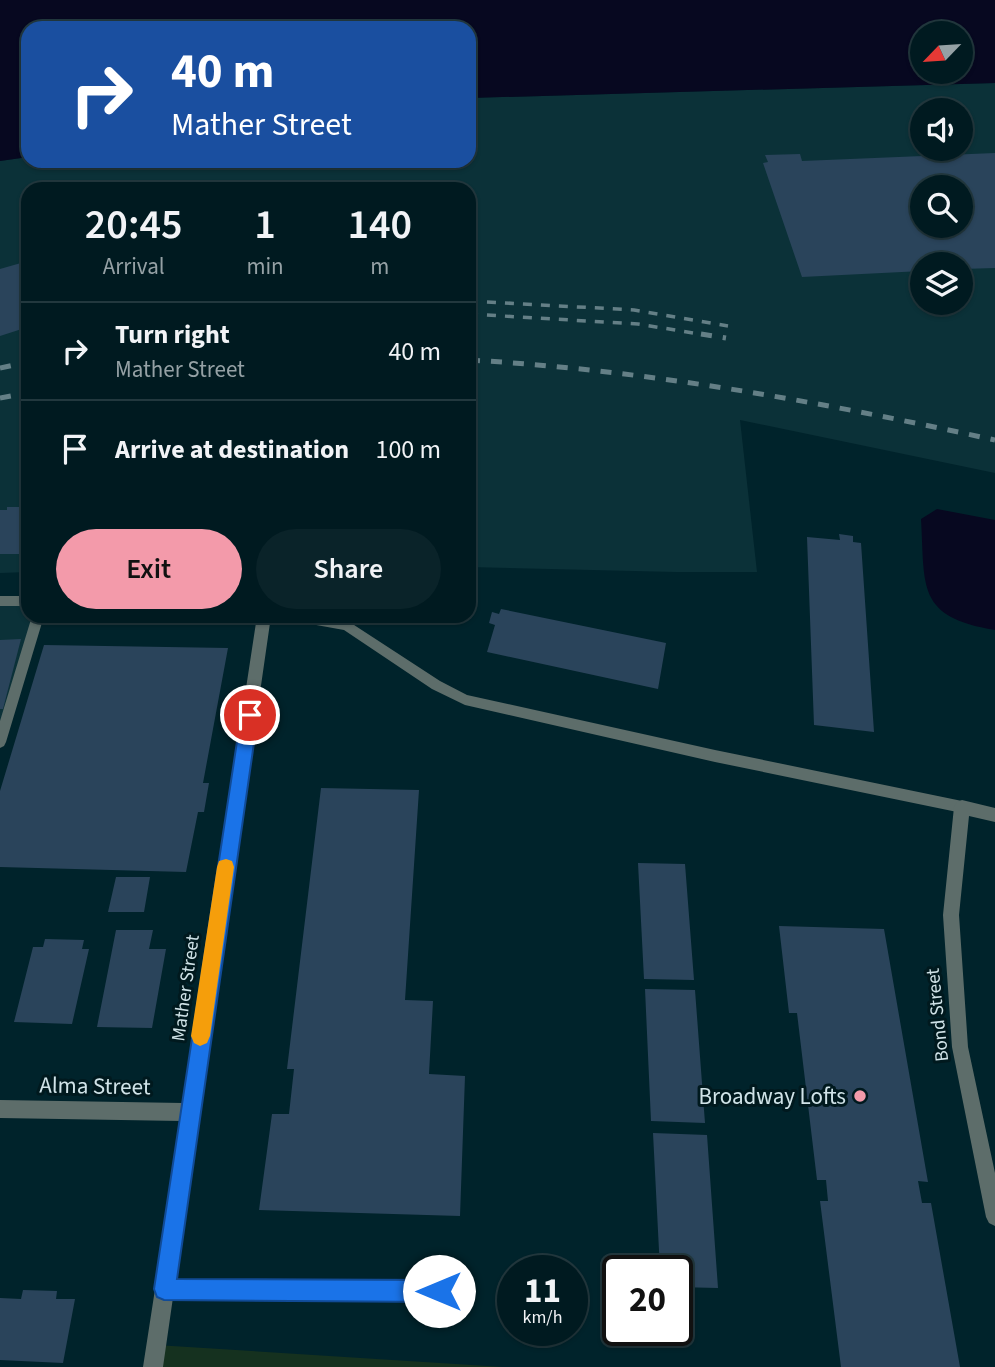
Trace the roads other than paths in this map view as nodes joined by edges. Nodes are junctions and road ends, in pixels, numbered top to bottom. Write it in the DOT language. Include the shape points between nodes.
graph roads {
  1 [pos="0,601"];
  2 [pos="21,601"];
  3 [pos="36,623"];
  4 [pos="263,623"];
  5 [pos="331,623"];
  6 [pos="0,742"];
  7 [pos="962,807"];
  8 [pos="995,815"];
  9 [pos="0,1109"];
  10 [pos="189,1112"];
  11 [pos="995,1217"];
  12 [pos="164,1289"];
  13 [pos="466,1291"];
  14 [pos="153,1367"];
  1 -- 2 [label="street"];
  3 -- 6 [label="lane"];
  4 -- 10 [label="street, Mather Street"];
  5 -- 7 [label="lane" via="347,626 465,699"];
  7 -- 8 [label="street"];
  7 -- 11 [label="street, Bond Street" via="951,915 960,1047"];
  9 -- 10 [label="street, Alma Street"];
  10 -- 12 [label="street, Mather Street"];
  12 -- 13 [label="lane"];
  12 -- 14 [label="street, Mather Street"];
}
